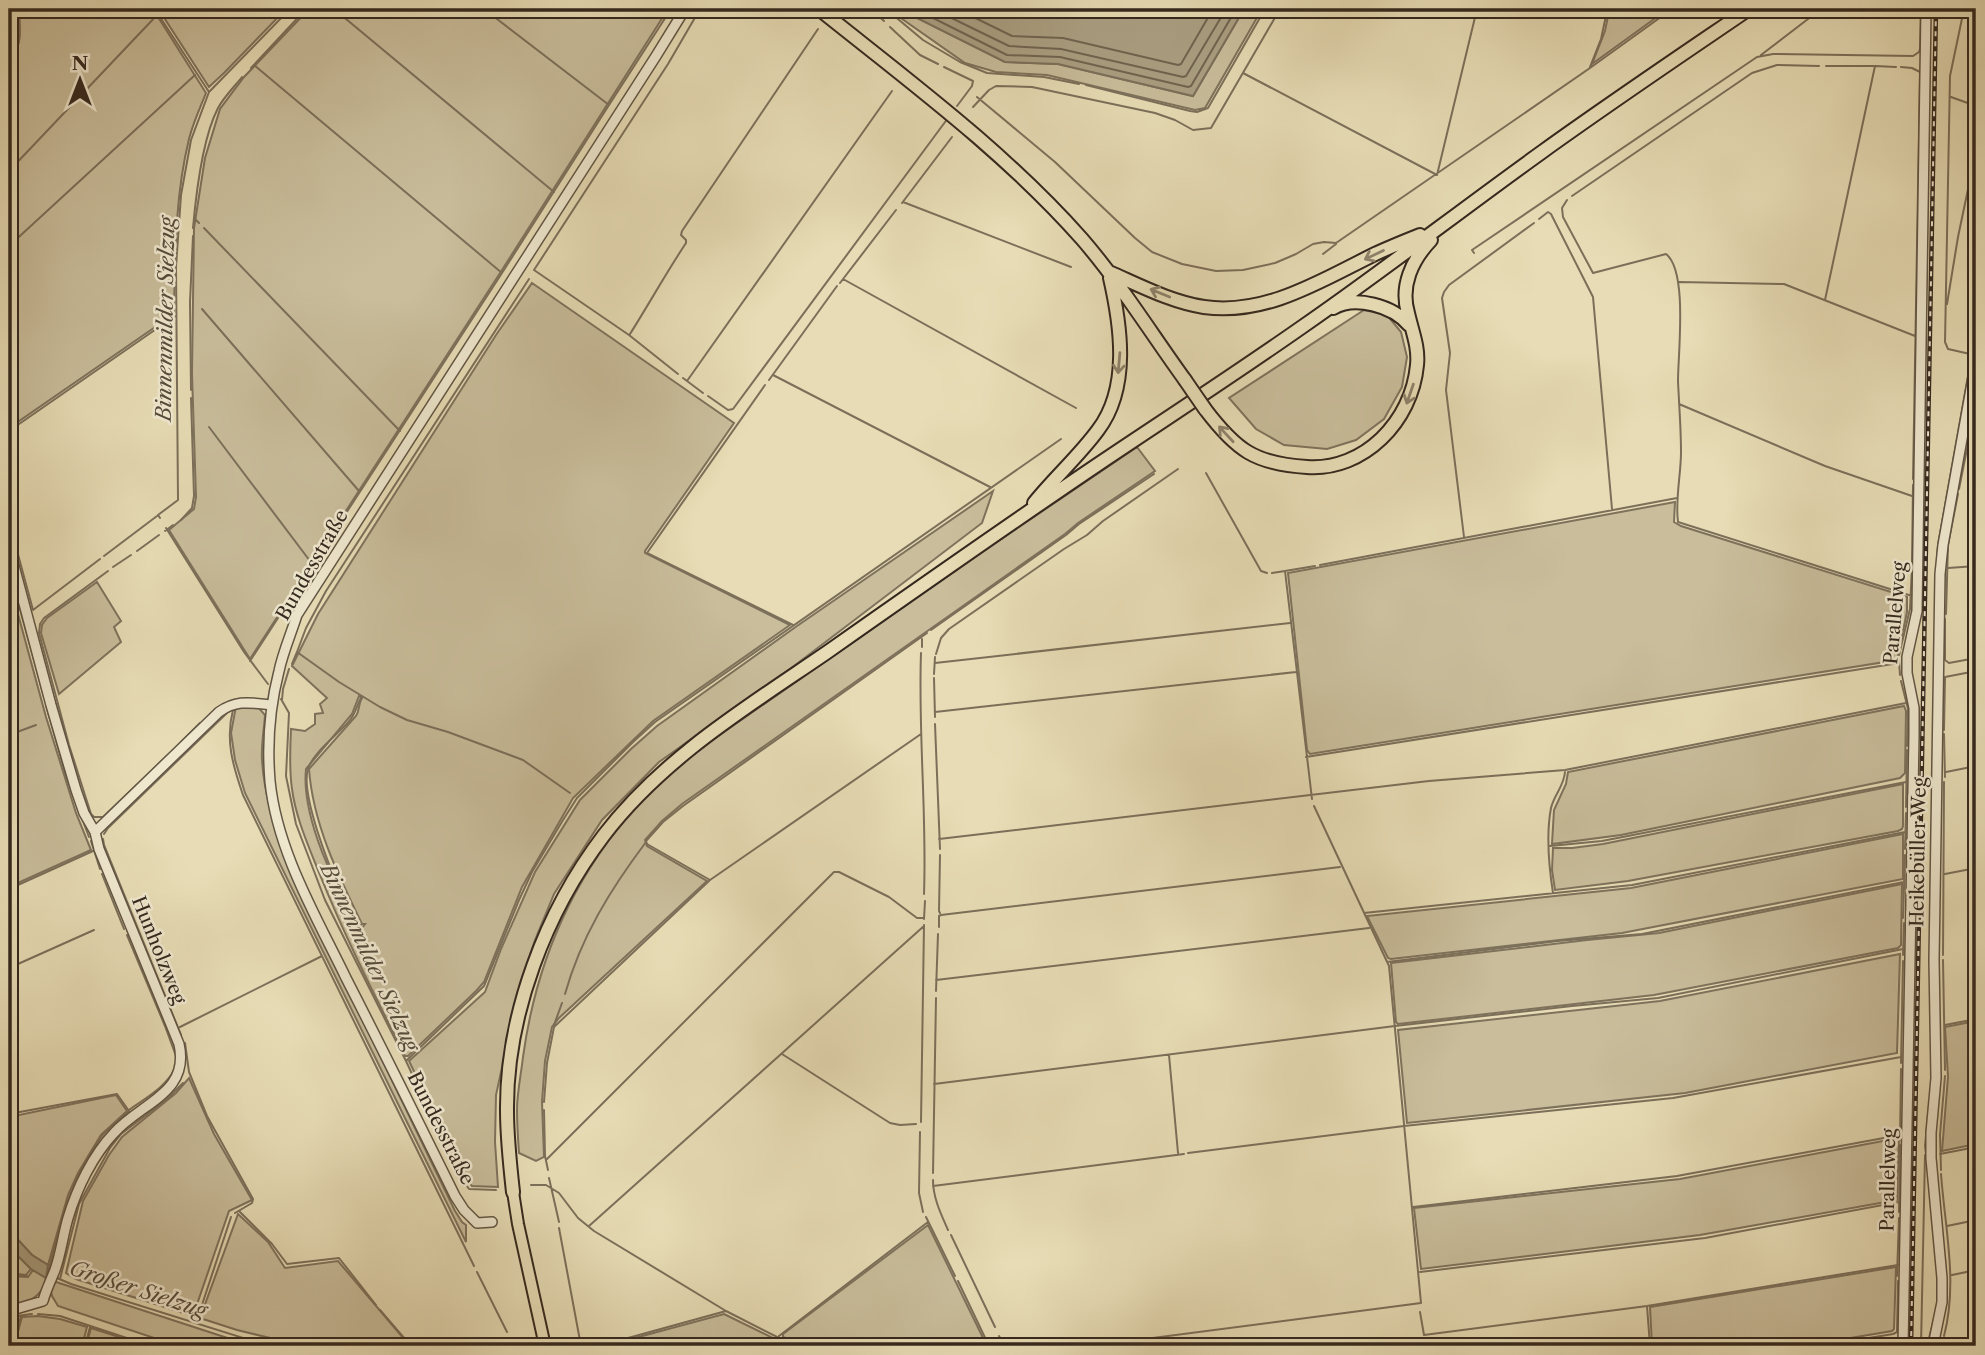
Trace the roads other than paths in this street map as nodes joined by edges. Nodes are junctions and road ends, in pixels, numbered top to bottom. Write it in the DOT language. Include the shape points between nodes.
graph roads {
  1 [pos="685,9"];
  2 [pos="819,9"];
  3 [pos="1749,9"];
  4 [pos="1926,9"];
  5 [pos="1441,225"];
  6 [pos="1109,272"];
  7 [pos="1303,326"];
  8 [pos="1411,327"];
  9 [pos="1976,361"];
  10 [pos="1025,514"];
  11 [pos="9,547"];
  12 [pos="272,705"];
  13 [pos="95,832"];
  14 [pos="513,1192"];
  15 [pos="492,1223"];
  16 [pos="9,1311"];
  17 [pos="545,1346"];
  18 [pos="1903,1346"];
  19 [pos="1933,1346"];
  1 -- 12 [label="street, Bundesstraße" via="298,615"];
  2 -- 6 [label="highway" via="1009,164"];
  3 -- 5 [label="highway"];
  4 -- 18 [label="street, Parallelweg" via="1917,611 1907,657 1914,736"];
  5 -- 6 [label="highway, one-way" via="1300,292 1246,306 1204,307"];
  5 -- 7 [label="highway"];
  5 -- 8 [label="highway" via="1410,271 1406,302"];
  8 -- 6 [label="highway, one-way, bridge" via="1418,367 1403,413 1381,441 1344,462 1312,468 1279,465 1244,451 1223,431"];
  6 -- 10 [label="highway, one-way" via="1120,344 1114,398 1099,429"];
  7 -- 8 [label="highway" via="1341,304 1357,303 1386,309"];
  7 -- 10 [label="highway"];
  9 -- 19 [label="street, Heikebüller Weg" via="1940,574 1936,1078 1931,1158 1942,1278"];
  10 -- 14 [label="highway" via="718,728 663,770 605,833 547,932 522,1002 507,1107"];
  11 -- 13 [label="street, Hunholzweg" via="76,790"];
  12 -- 13 [label="street" via="242,702 219,712"];
  12 -- 15 [label="street, Bundesstraße" via="270,782 292,862 449,1184 477,1223"];
  13 -- 16 [label="street, Hunholzweg" via="179,1044 181,1063 177,1079 115,1132 94,1161 74,1201 43,1300"];
  14 -- 17 [label="main road"];
}
